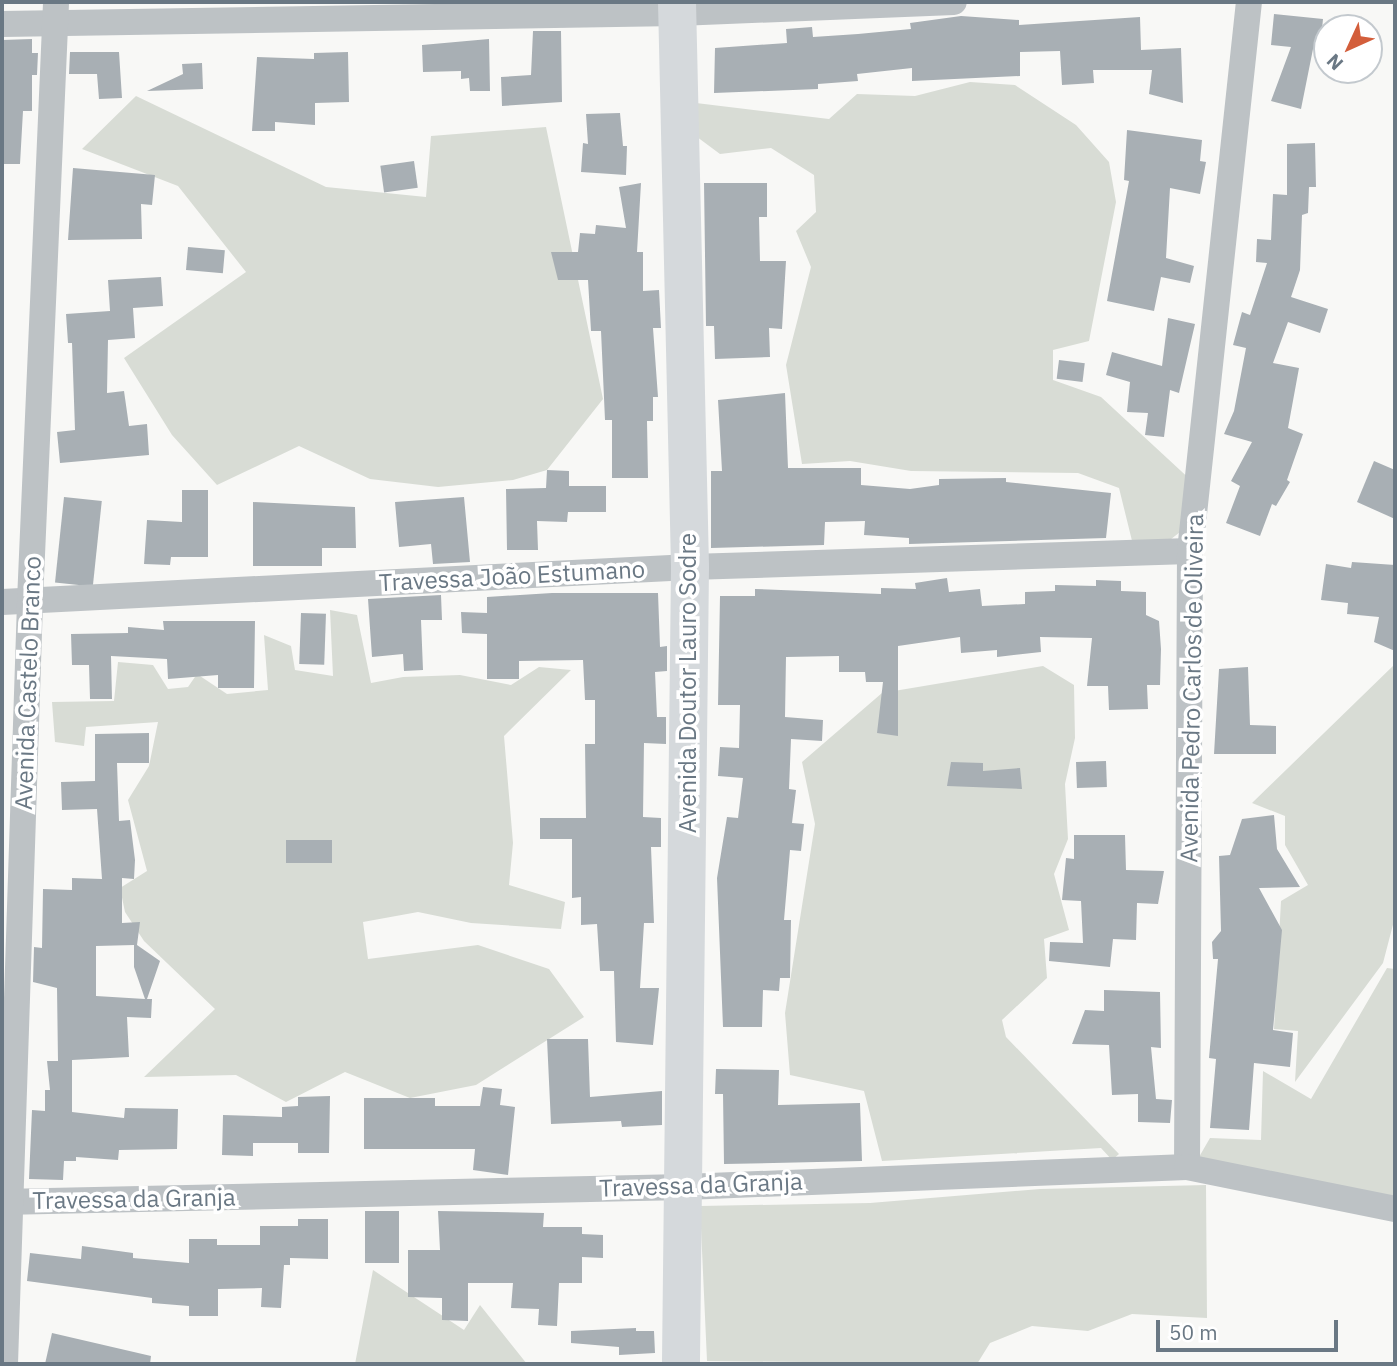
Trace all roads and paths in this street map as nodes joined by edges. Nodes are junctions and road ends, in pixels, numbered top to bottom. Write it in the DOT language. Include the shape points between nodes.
graph roads {
  1 [pos="954,2"];
  2 [pos="1249,2"];
  3 [pos="677,7"];
  4 [pos="55,13"];
  5 [pos="2,24"];
  6 [pos="1190,551"];
  7 [pos="690,567"];
  8 [pos="30,601"];
  9 [pos="2,602"];
  10 [pos="1187,1167"];
  11 [pos="685,1186"];
  12 [pos="7,1202"];
  13 [pos="1395,1209"];
  14 [pos="5,1364"];
  15 [pos="681,1364"];
  1 -- 3 [label="street"];
  2 -- 6 [label="street, Avenida Pedro Carlos de Oliveira"];
  3 -- 4 [label="street"];
  3 -- 7 [label="street, Avenida Doutor Lauro Sodre"];
  4 -- 5 [label="street"];
  4 -- 8 [label="street, Avenida Castelo Branco"];
  6 -- 7 [label="street, Travessa João Estumano"];
  6 -- 10 [label="street, Avenida Pedro Carlos de Oliveira"];
  7 -- 8 [label="street, Travessa João Estumano"];
  7 -- 11 [label="street, Avenida Doutor Lauro Sodre"];
  8 -- 9 [label="street, Travessa João Estumano"];
  8 -- 12 [label="street, Avenida Castelo Branco"];
  10 -- 11 [label="street, Travessa da Granja"];
  10 -- 13 [label="street, Travessa da Granja"];
  11 -- 12 [label="street, Travessa da Granja"];
  11 -- 15 [label="street, Avenida Doutor Lauro Sodre"];
  12 -- 14 [label="street, Avenida Castelo Branco"];
}
